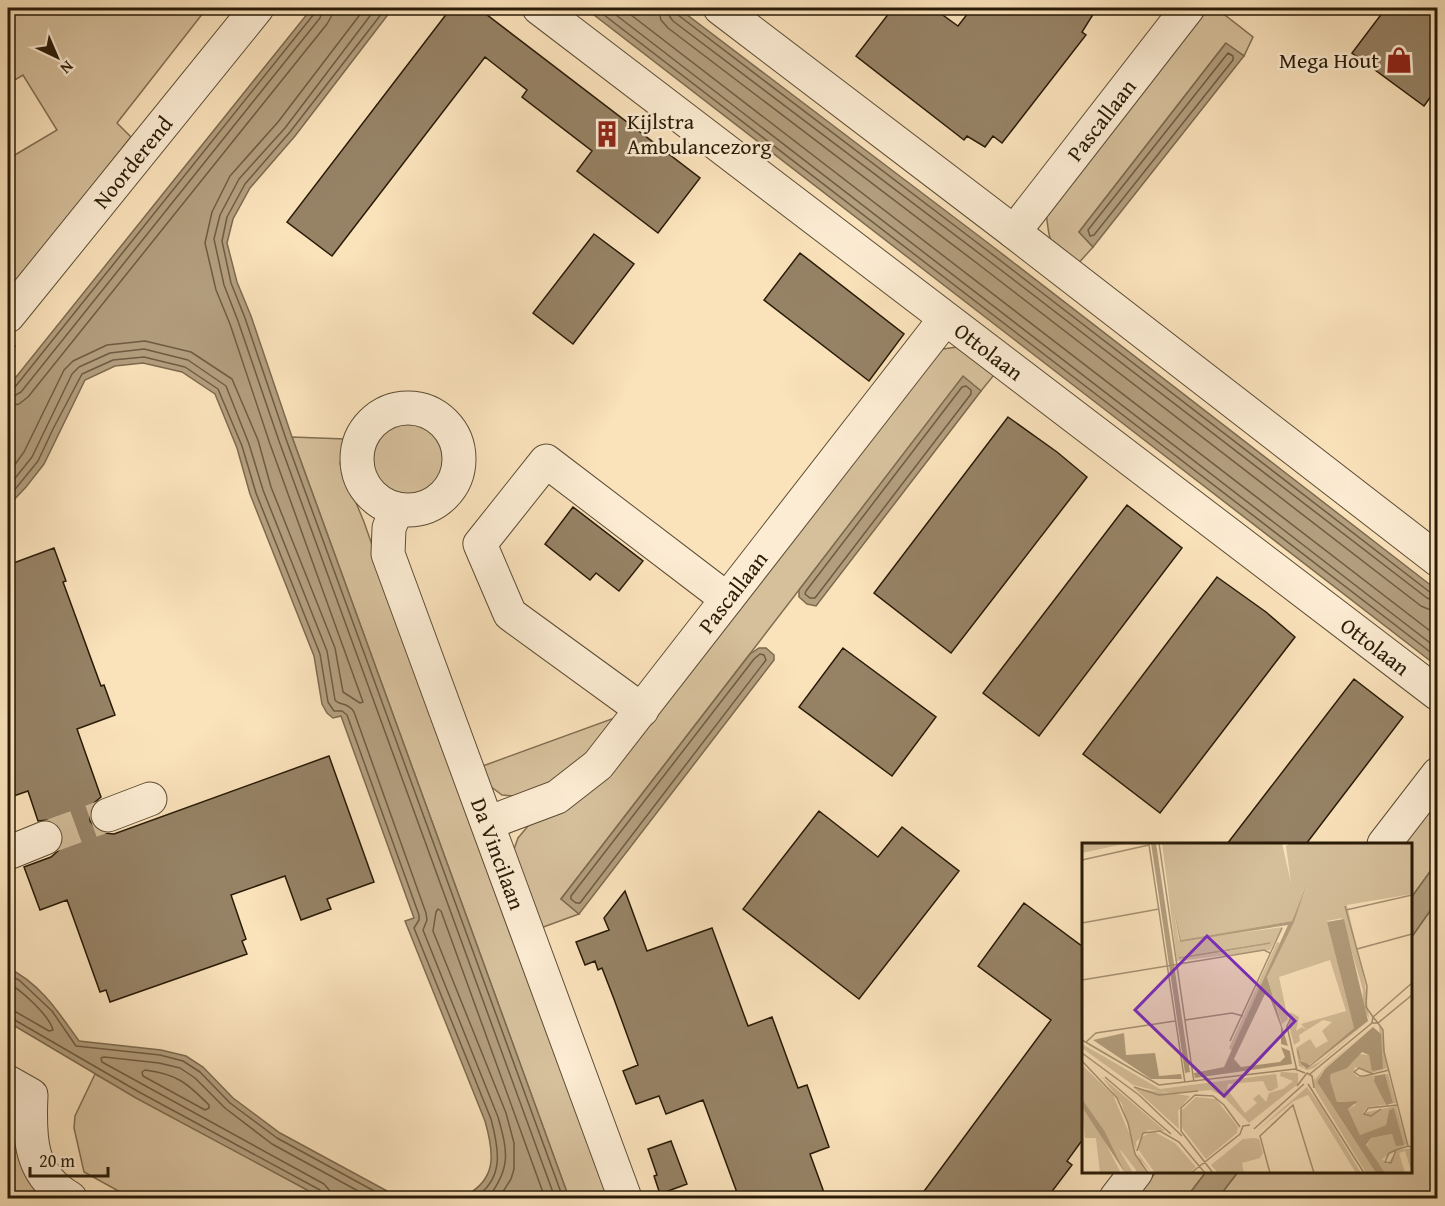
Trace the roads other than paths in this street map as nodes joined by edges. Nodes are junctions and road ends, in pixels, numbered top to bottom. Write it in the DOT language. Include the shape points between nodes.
graph roads {
  1 [pos="257,8"];
  2 [pos="539,8"];
  3 [pos="720,8"];
  4 [pos="1188,8"];
  5 [pos="1014,232"];
  6 [pos="8,316"];
  7 [pos="945,319"];
  8 [pos="397,509"];
  9 [pos="1437,560"];
  10 [pos="727,599"];
  11 [pos="1437,694"];
  12 [pos="642,710"];
  13 [pos="1437,774"];
  14 [pos="150,799"];
  15 [pos="108,815"];
  16 [pos="488,823"];
  17 [pos="45,838"];
  18 [pos="1385,843"];
  19 [pos="8,853"];
  20 [pos="8,1082"];
  21 [pos="1135,1173"];
  22 [pos="68,1197"];
  23 [pos="625,1198"];
  24 [pos="1116,1198"];
  1 -- 6 [label="street, Noorderend"];
  2 -- 7 [label="street, Ottolaan"];
  3 -- 5 [label="street"];
  4 -- 5 [label="street, Pascallaan"];
  5 -- 9 [label="street"];
  7 -- 10 [label="street, Pascallaan"];
  7 -- 11 [label="street, Ottolaan"];
  8 -- 16 [label="street, Da Vincilaan" via="389,528 388,554"];
  10 -- 12 [label="street, Pascallaan"];
  10 -- 12 [label="street" via="546,461 480,544 510,614"];
  12 -- 16 [label="street, Pascallaan" via="598,765 557,797"];
  13 -- 18 [label="street"];
  14 -- 15 [label="street"];
  16 -- 23 [label="street, Da Vincilaan"];
  17 -- 19 [label="street"];
  20 -- 22 [label="street" via="31,1095 30,1139 36,1163"];
  21 -- 24 [label="street"];
}
